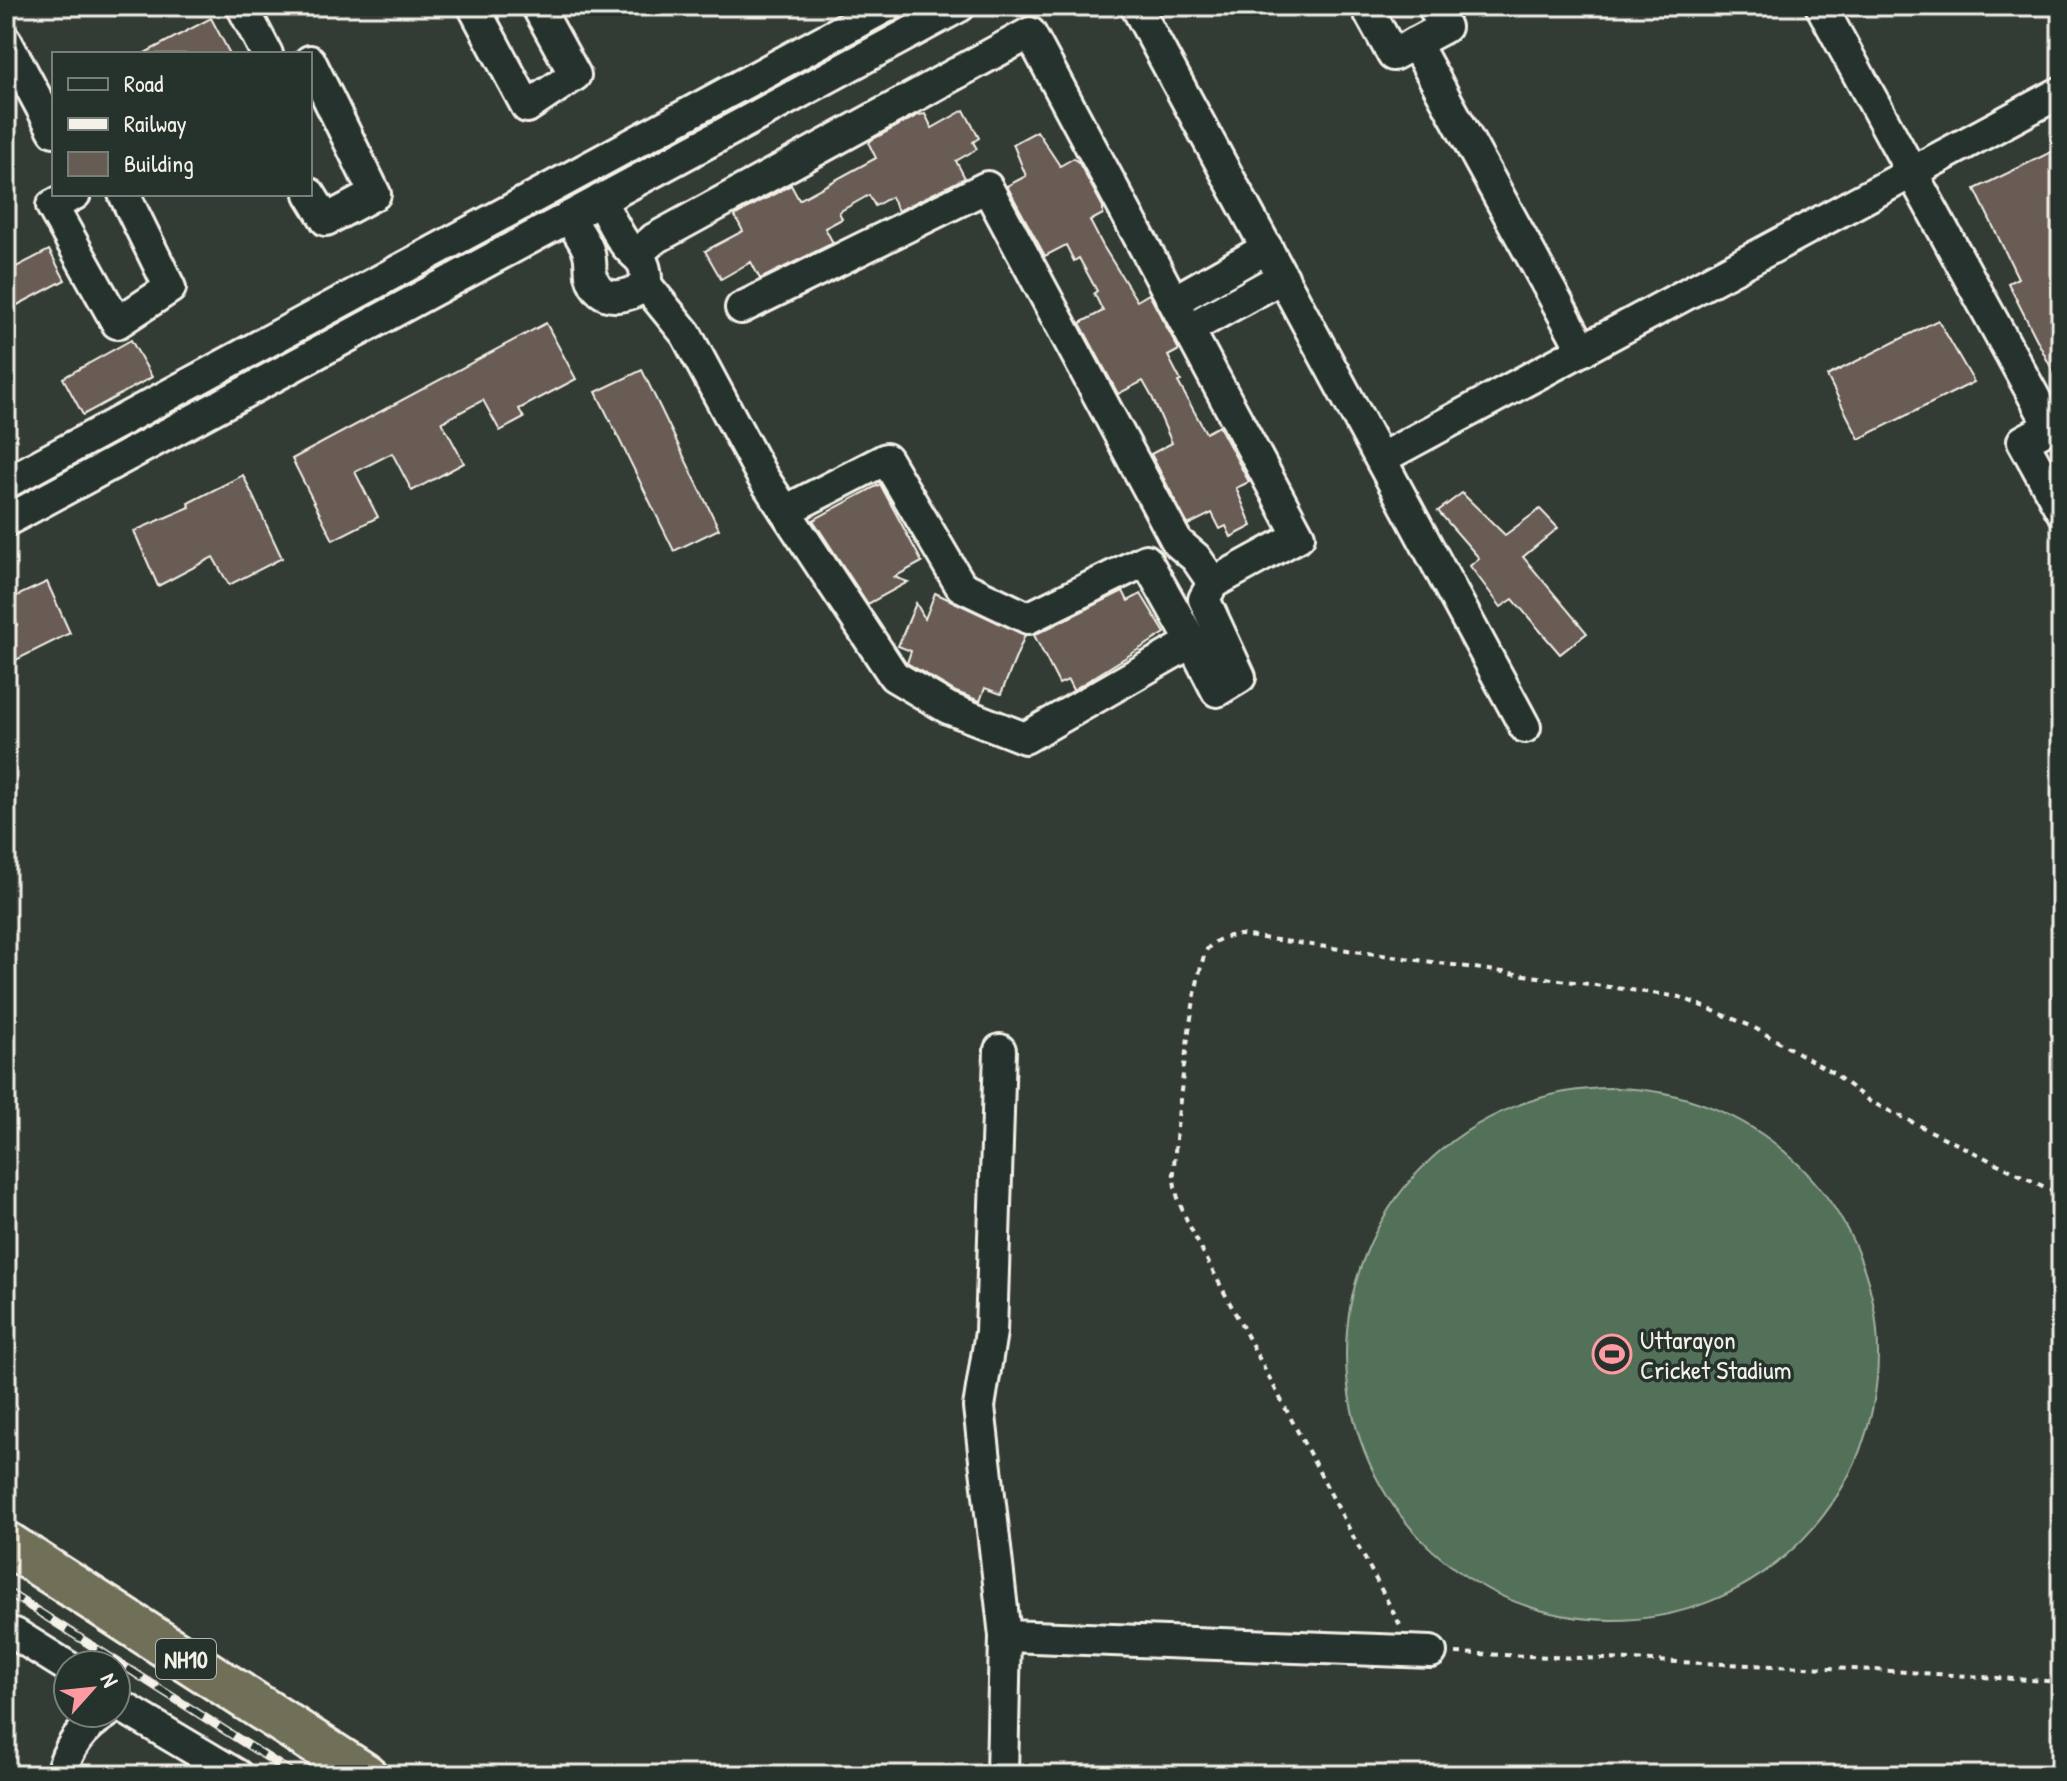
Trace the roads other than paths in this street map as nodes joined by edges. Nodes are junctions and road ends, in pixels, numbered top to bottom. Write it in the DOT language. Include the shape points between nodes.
graph roads {
  1 [pos="242,6"];
  2 [pos="473,6"];
  3 [pos="537,6"];
  4 [pos="887,6"];
  5 [pos="960,6"];
  6 [pos="1136,6"];
  7 [pos="1366,6"];
  8 [pos="1433,6"];
  9 [pos="1821,6"];
  10 [pos="6,41"];
  11 [pos="1415,43"];
  12 [pos="266,52"];
  13 [pos="312,65"];
  14 [pos="2061,92"];
  15 [pos="52,127"];
  16 [pos="1911,173"];
  17 [pos="71,196"];
  18 [pos="125,196"];
  19 [pos="311,196"];
  20 [pos="600,200"];
  21 [pos="569,217"];
  22 [pos="1267,248"];
  23 [pos="638,253"];
  24 [pos="1283,277"];
  25 [pos="646,285"];
  26 [pos="1174,301"];
  27 [pos="741,308"];
  28 [pos="1189,329"];
  29 [pos="1583,350"];
  30 [pos="2056,423"];
  31 [pos="1382,458"];
  32 [pos="6,483"];
  33 [pos="2061,510"];
  34 [pos="785,511"];
  35 [pos="6,521"];
  36 [pos="1213,583"];
  37 [pos="1192,642"];
  38 [pos="1525,727"];
  39 [pos="1000,1050"];
  40 [pos="6,1543"];
  41 [pos="15,1634"];
  42 [pos="1005,1636"];
  43 [pos="1431,1652"];
  44 [pos="52,1657"];
  45 [pos="132,1717"];
  46 [pos="84,1729"];
  47 [pos="61,1775"];
  48 [pos="237,1775"];
  49 [pos="365,1775"];
  50 [pos="1002,1775"];
  1 -- 12 [label="street"];
  2 -- 3 [label="street" via="527,107 575,75"];
  4 -- 32 [label="street"];
  5 -- 20 [label="street"];
  6 -- 22 [label="street"];
  7 -- 11 [label="street" via="1393,55"];
  8 -- 11 [label="street" via="1445,27"];
  9 -- 16 [label="street"];
  10 -- 15 [label="street"];
  11 -- 29 [label="street"];
  13 -- 19 [label="street" via="375,194 326,220"];
  14 -- 16 [label="street"];
  16 -- 29 [label="street"];
  16 -- 30 [label="street"];
  17 -- 18 [label="street" via="52,206 117,323 170,288"];
  20 -- 21 [label="street"];
  20 -- 23 [label="street" via="625,244"];
  21 -- 25 [label="street" via="601,291 629,297"];
  21 -- 35 [label="street"];
  22 -- 24 [label="street"];
  22 -- 26 [label="street"];
  23 -- 25 [label="street" via="647,268"];
  23 -- 26 [label="street" via="654,239 1030,33"];
  24 -- 28 [label="street"];
  24 -- 31 [label="street"];
  25 -- 34 [label="street" via="686,334"];
  26 -- 28 [label="street"];
  27 -- 36 [label="street" via="987,187 1177,542"];
  28 -- 36 [label="street" via="1299,536"];
  29 -- 31 [label="street"];
  30 -- 33 [label="street" via="2023,441"];
  31 -- 38 [label="street"];
  34 -- 37 [label="street" via="894,676 948,708 1025,738"];
  34 -- 37 [label="street" via="886,459 961,586 1028,618 1146,560"];
  36 -- 37 [label="street" via="1204,599 1240,677 1217,691"];
  39 -- 42 [label="street" via="991,1332 979,1407"];
  40 -- 49 [label="highway, NH10"];
  41 -- 44 [label="street"];
  42 -- 43 [label="street"];
  42 -- 50 [label="street"];
  45 -- 48 [label="street"];
  46 -- 47 [label="street"];
}
